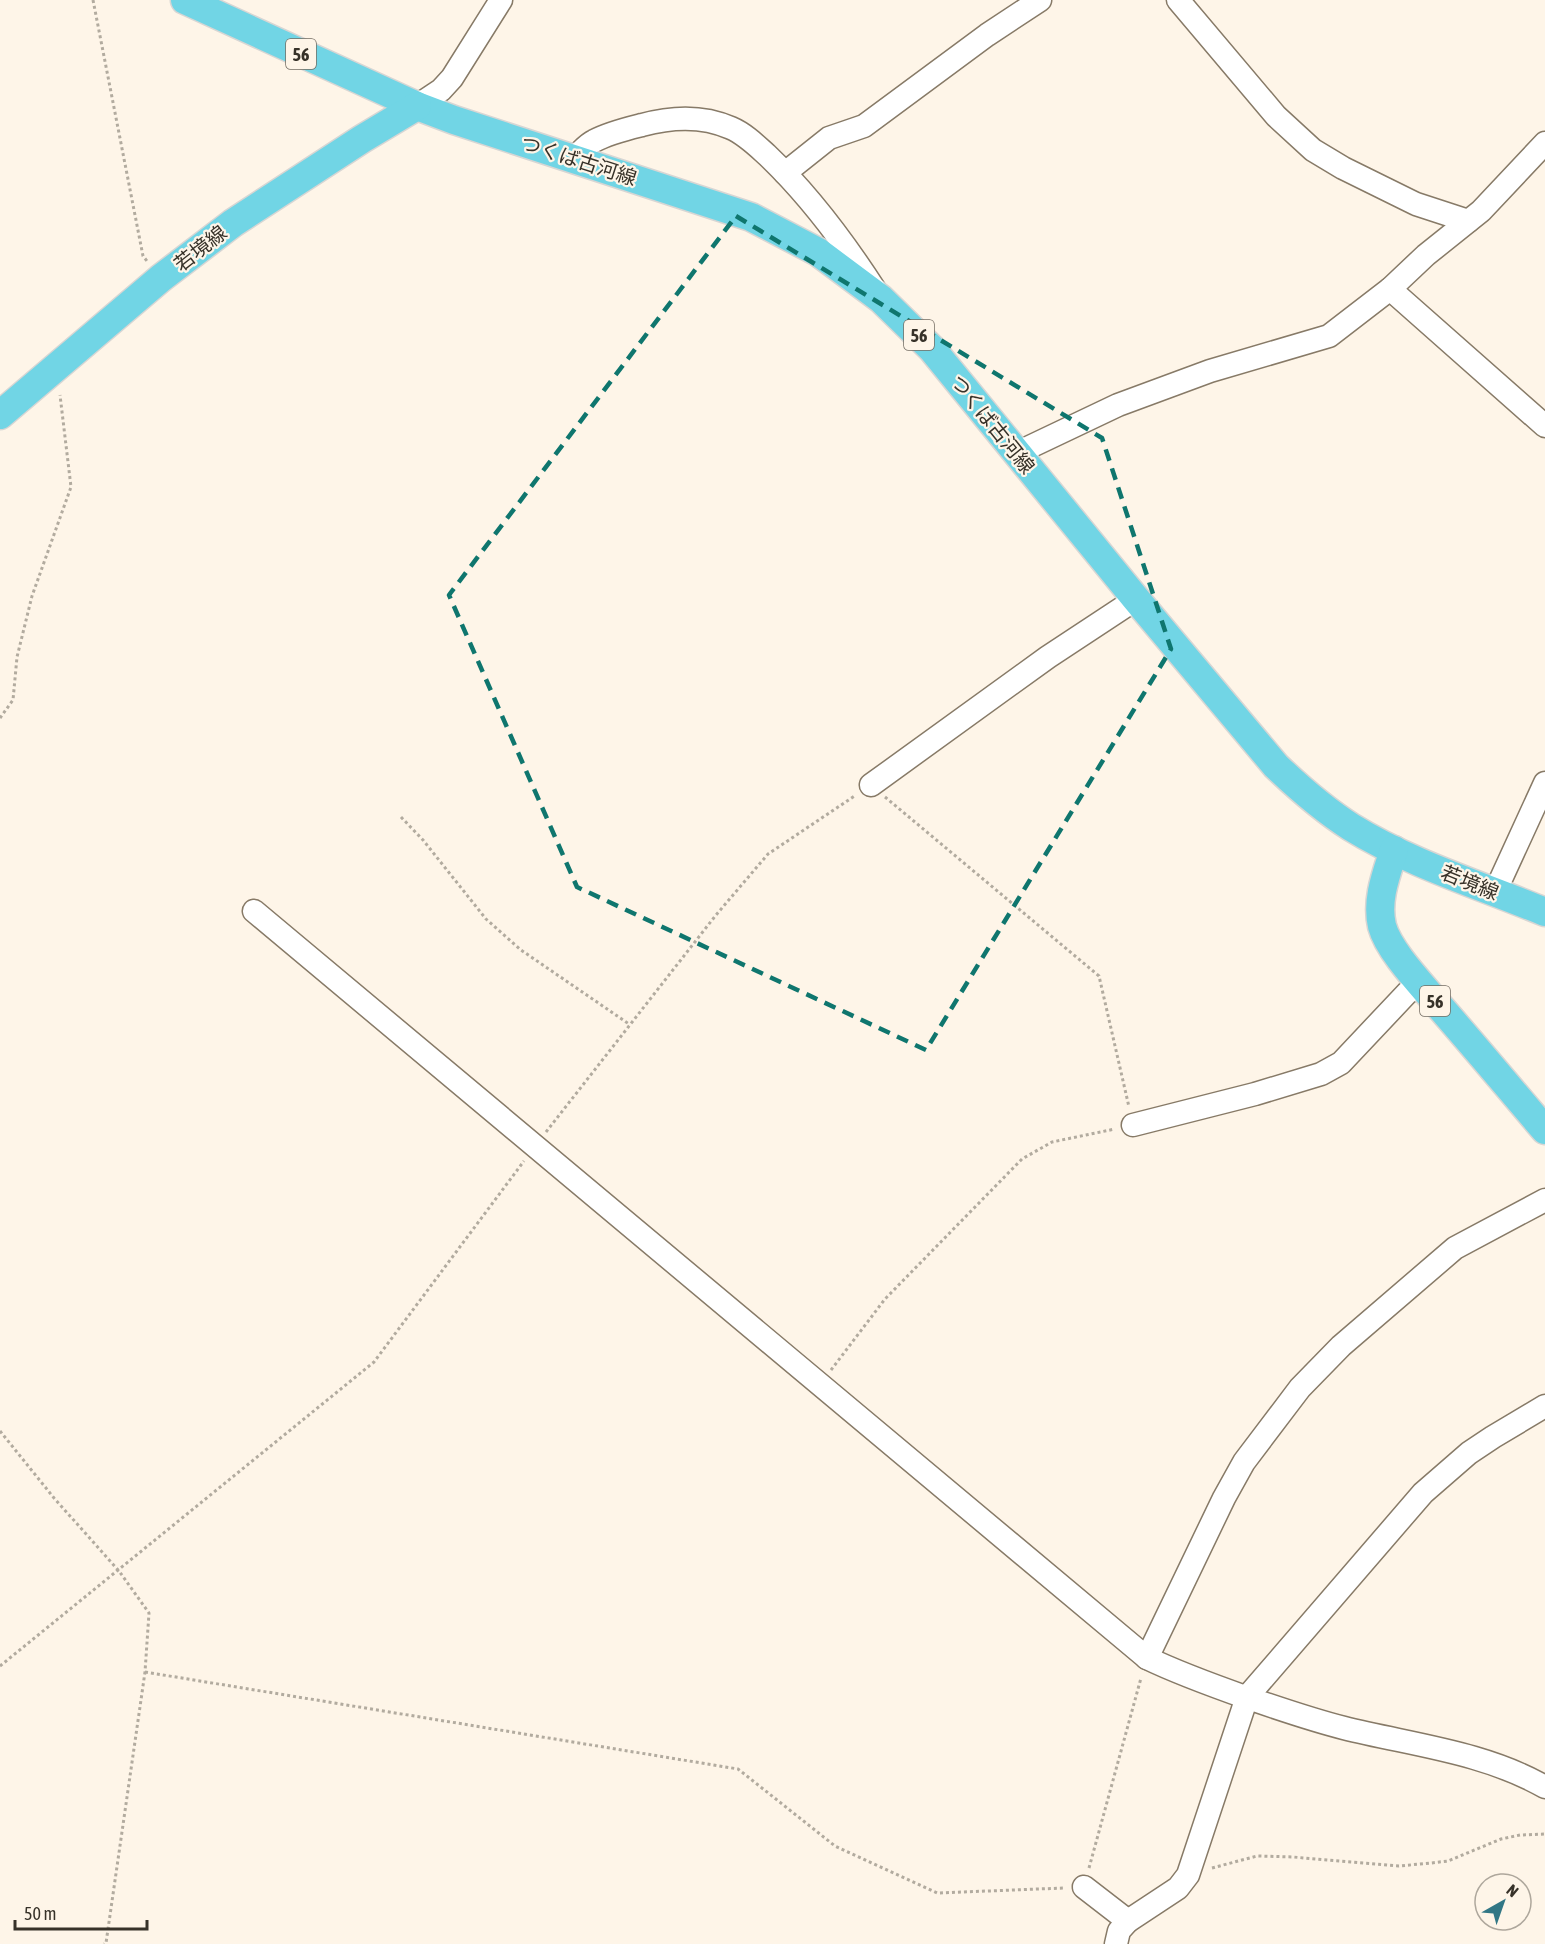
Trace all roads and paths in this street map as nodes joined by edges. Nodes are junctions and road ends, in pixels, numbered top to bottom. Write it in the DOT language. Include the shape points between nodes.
graph roads {
  1 [pos="93,0"];
  2 [pos="185,0"];
  3 [pos="501,0"];
  4 [pos="1040,0"];
  5 [pos="1178,0"];
  6 [pos="417,106"];
  7 [pos="1545,143"];
  8 [pos="574,158"];
  9 [pos="785,172"];
  10 [pos="1468,221"];
  11 [pos="161,278"];
  12 [pos="1390,289"];
  13 [pos="881,298"];
  14 [pos="57,366"];
  15 [pos="0,415"];
  16 [pos="1545,426"];
  17 [pos="1017,453"];
  18 [pos="1136,599"];
  19 [pos="0,718"];
  20 [pos="1545,783"];
  21 [pos="871,785"];
  22 [pos="401,817"];
  23 [pos="1394,850"];
  24 [pos="1495,892"];
  25 [pos="254,911"];
  26 [pos="1545,912"];
  27 [pos="1420,983"];
  28 [pos="629,1025"];
  29 [pos="1133,1125"];
  30 [pos="1545,1130"];
  31 [pos="535,1147"];
  32 [pos="1545,1200"];
  33 [pos="820,1383"];
  34 [pos="1545,1406"];
  35 [pos="0,1431"];
  36 [pos="119,1571"];
  37 [pos="1147,1658"];
  38 [pos="0,1666"];
  39 [pos="145,1672"];
  40 [pos="1247,1697"];
  41 [pos="1545,1787"];
  42 [pos="1545,1834"];
  43 [pos="1188,1875"];
  44 [pos="1084,1887"];
  45 [pos="1128,1920"];
  46 [pos="104,1944"];
  47 [pos="1116,1944"];
  1 -- 11 [label="path" via="143,256"];
  2 -- 6 [label="main road, つくば古河線 / 56"];
  3 -- 6 [label="street" via="452,78"];
  4 -- 9 [label="street" via="987,34 864,126 829,138"];
  5 -- 10 [label="street" via="1276,116 1313,150 1416,204"];
  6 -- 8 [label="main road, つくば古河線 / 56"];
  6 -- 11 [label="main road, 若境線" via="233,223"];
  7 -- 10 [label="street"];
  8 -- 9 [label="street" via="593,141 624,129 666,119 694,119 731,128"];
  8 -- 13 [label="main road, つくば古河線 / 56" via="751,217 818,252"];
  9 -- 13 [label="street" via="845,244"];
  10 -- 12 [label="street"];
  11 -- 14 [label="main road, 若境線"];
  12 -- 16 [label="street"];
  12 -- 17 [label="street" via="1329,336 1210,370 1118,405"];
  13 -- 17 [label="main road, つくば古河線 / 56" via="932,349"];
  14 -- 15 [label="main road, 若境線"];
  14 -- 19 [label="path" via="71,487 32,596 17,657 13,700"];
  17 -- 18 [label="main road, つくば古河線 / 56"];
  18 -- 21 [label="street" via="1048,657"];
  18 -- 23 [label="main road, つくば古河線 / 56" via="1276,766 1327,810"];
  20 -- 24 [label="street"];
  21 -- 28 [label="path" via="768,855"];
  21 -- 29 [label="path" via="1099,976"];
  22 -- 28 [label="path" via="486,919 521,950"];
  23 -- 24 [label="main road, 若境線"];
  23 -- 27 [label="main road, 56" via="1379,908 1389,941"];
  24 -- 26 [label="main road, 若境線"];
  25 -- 31 [label="street"];
  27 -- 29 [label="street" via="1341,1063 1321,1074"];
  27 -- 30 [label="main road, 56"];
  28 -- 31 [label="path"];
  29 -- 33 [label="path" via="1052,1142 1022,1159 885,1299"];
  31 -- 33 [label="street"];
  31 -- 36 [label="path" via="374,1362"];
  32 -- 37 [label="street" via="1455,1248 1341,1346 1300,1388 1244,1462"];
  33 -- 37 [label="street"];
  34 -- 40 [label="street" via="1469,1453 1423,1493"];
  35 -- 36 [label="path"];
  36 -- 38 [label="path"];
  36 -- 39 [label="path" via="149,1613"];
  37 -- 40 [label="street"];
  37 -- 44 [label="path"];
  39 -- 44 [label="path" via="738,1769 835,1846 937,1893"];
  39 -- 46 [label="path"];
  40 -- 41 [label="street" via="1342,1728 1466,1756 1526,1776"];
  40 -- 43 [label="street"];
  42 -- 43 [label="path" via="1501,1839 1448,1861 1431,1863 1399,1866 1257,1856"];
  43 -- 45 [label="street" via="1178,1887"];
  44 -- 45 [label="street"];
  45 -- 47 [label="street" via="1119,1931"];
}
